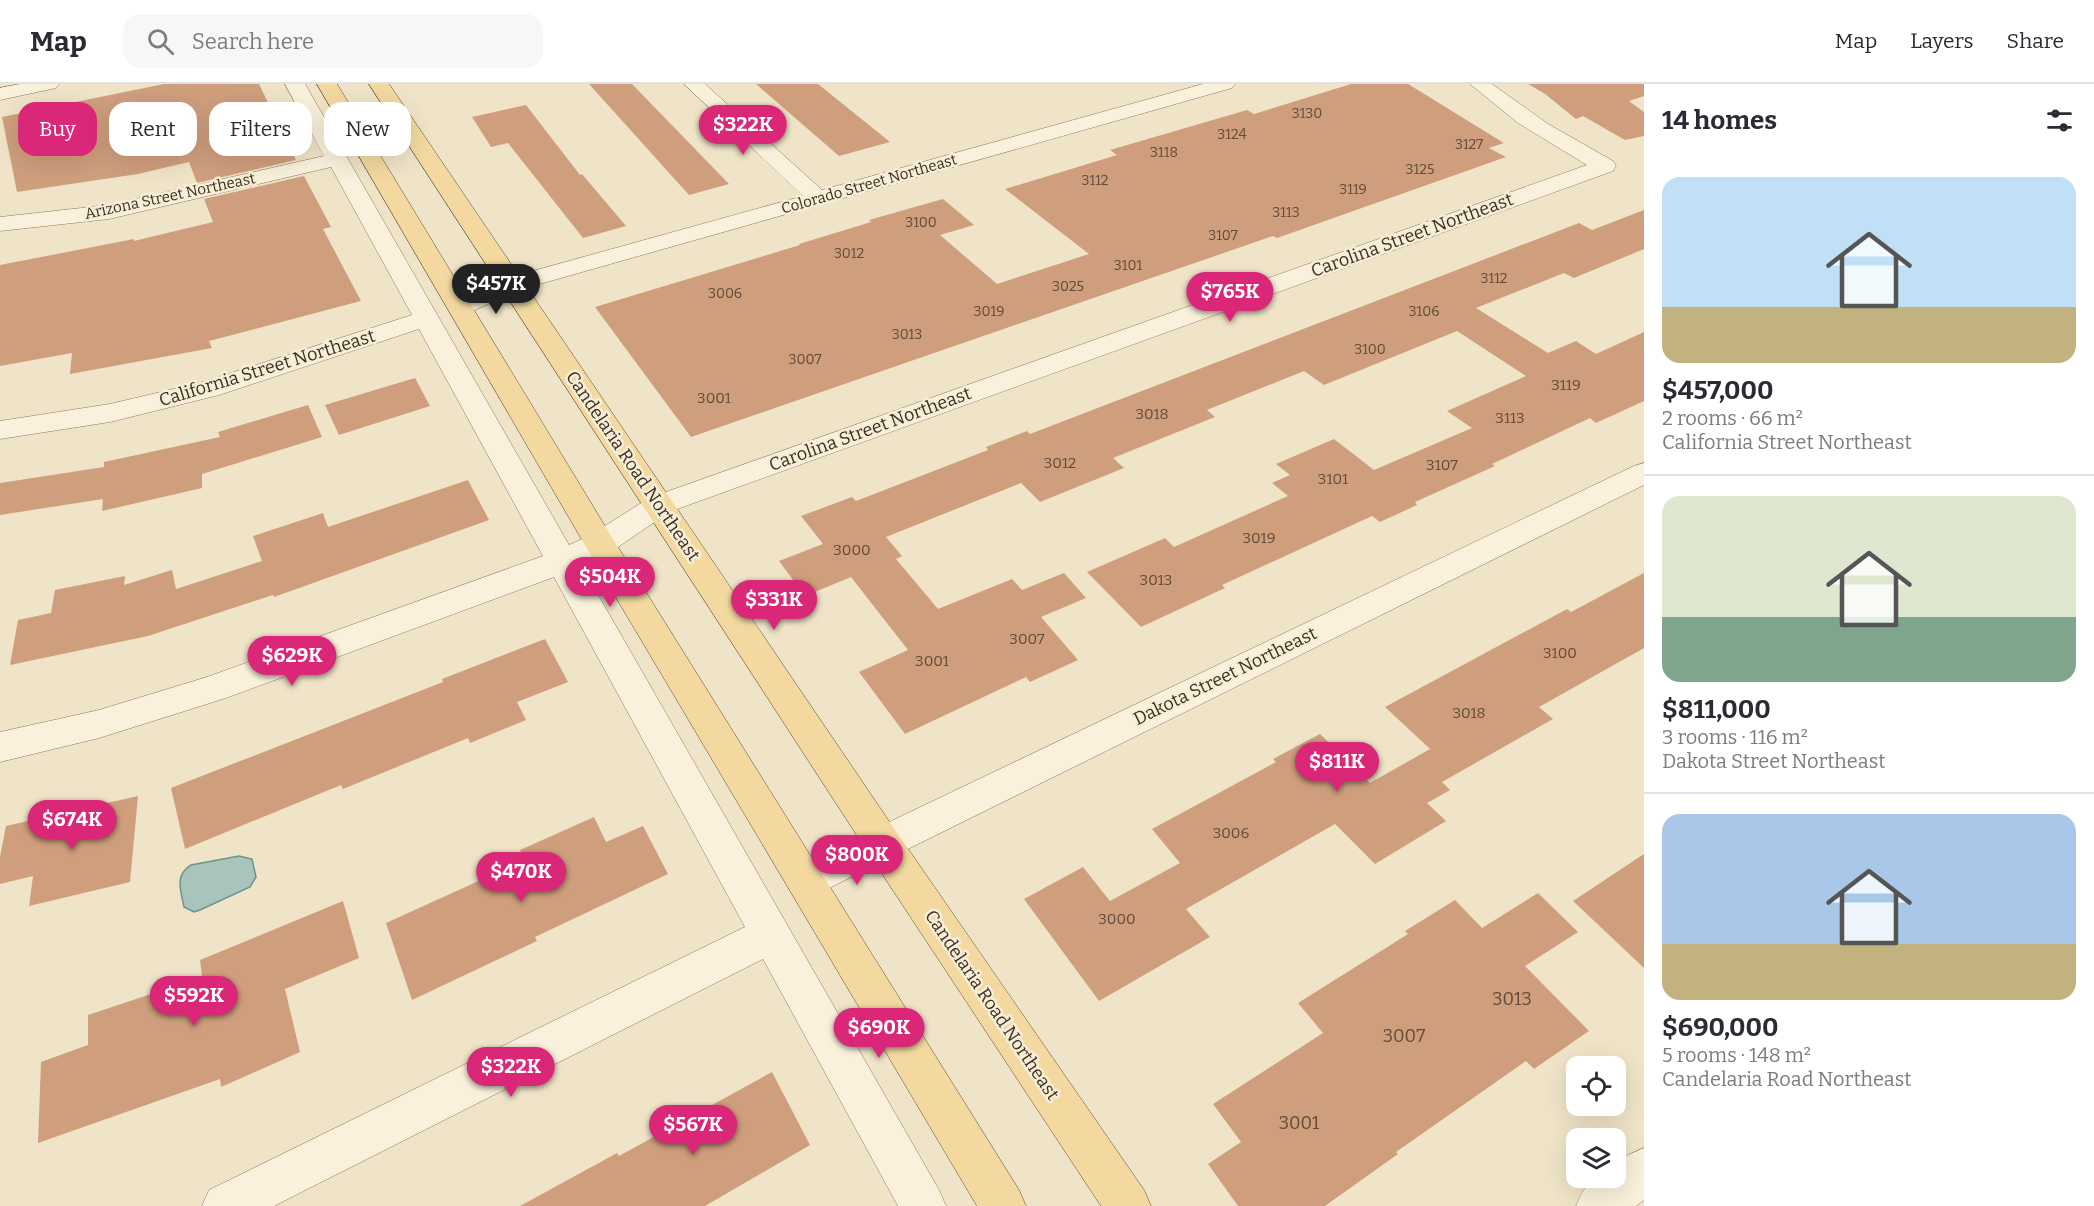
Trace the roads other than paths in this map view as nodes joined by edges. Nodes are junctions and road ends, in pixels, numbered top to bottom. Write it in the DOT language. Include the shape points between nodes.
graph roads {
  1 [pos="49,84"];
  2 [pos="295,84"];
  3 [pos="327,84"];
  4 [pos="379,84"];
  5 [pos="694,84"];
  6 [pos="1225,84"];
  7 [pos="1480,84"];
  8 [pos="0,94"];
  9 [pos="339,159"];
  10 [pos="819,199"];
  11 [pos="0,224"];
  12 [pos="513,284"];
  13 [pos="461,307"];
  14 [pos="426,319"];
  15 [pos="0,430"];
  16 [pos="1644,473"];
  17 [pos="659,505"];
  18 [pos="600,544"];
  19 [pos="564,562"];
  20 [pos="0,747"];
  21 [pos="882,842"];
  22 [pos="807,880"];
  23 [pos="771,934"];
  24 [pos="1644,1171"];
  25 [pos="225,1206"];
  26 [pos="924,1206"];
  27 [pos="1003,1206"];
  28 [pos="1128,1206"];
  29 [pos="1599,1206"];
  1 -- 8 [label="street"];
  2 -- 9 [label="street"];
  3 -- 13 [label="main road"];
  4 -- 12 [label="main road, Candelaria Road Northeast"];
  5 -- 10 [label="street"];
  6 -- 10 [label="street, Colorado Street Northeast"];
  7 -- 17 [label="street, Carolina Street Northeast" via="1542,132 1605,166"];
  9 -- 11 [label="street, Arizona Street Northeast" via="109,212"];
  9 -- 14 [label="street"];
  10 -- 12 [label="street, Colorado Street Northeast"];
  12 -- 13 [label="street"];
  12 -- 17 [label="main road, Candelaria Road Northeast"];
  13 -- 18 [label="main road"];
  14 -- 15 [label="street, California Street Northeast" via="210,389 110,413"];
  14 -- 19 [label="street"];
  16 -- 21 [label="street, Dakota Street Northeast"];
  17 -- 18 [label="street, Carolina Street Northeast"];
  17 -- 21 [label="main road, Candelaria Road Northeast"];
  18 -- 19 [label="street, Carolina Street Northeast"];
  18 -- 22 [label="main road"];
  19 -- 20 [label="street, Carolina Street Northeast" via="214,688 99,724"];
  19 -- 23 [label="street"];
  21 -- 22 [label="street, Dakota Street Northeast"];
  21 -- 28 [label="main road, Candelaria Road Northeast"];
  22 -- 27 [label="main road"];
  23 -- 25 [label="street"];
  23 -- 26 [label="street"];
  24 -- 29 [label="street"];
}
